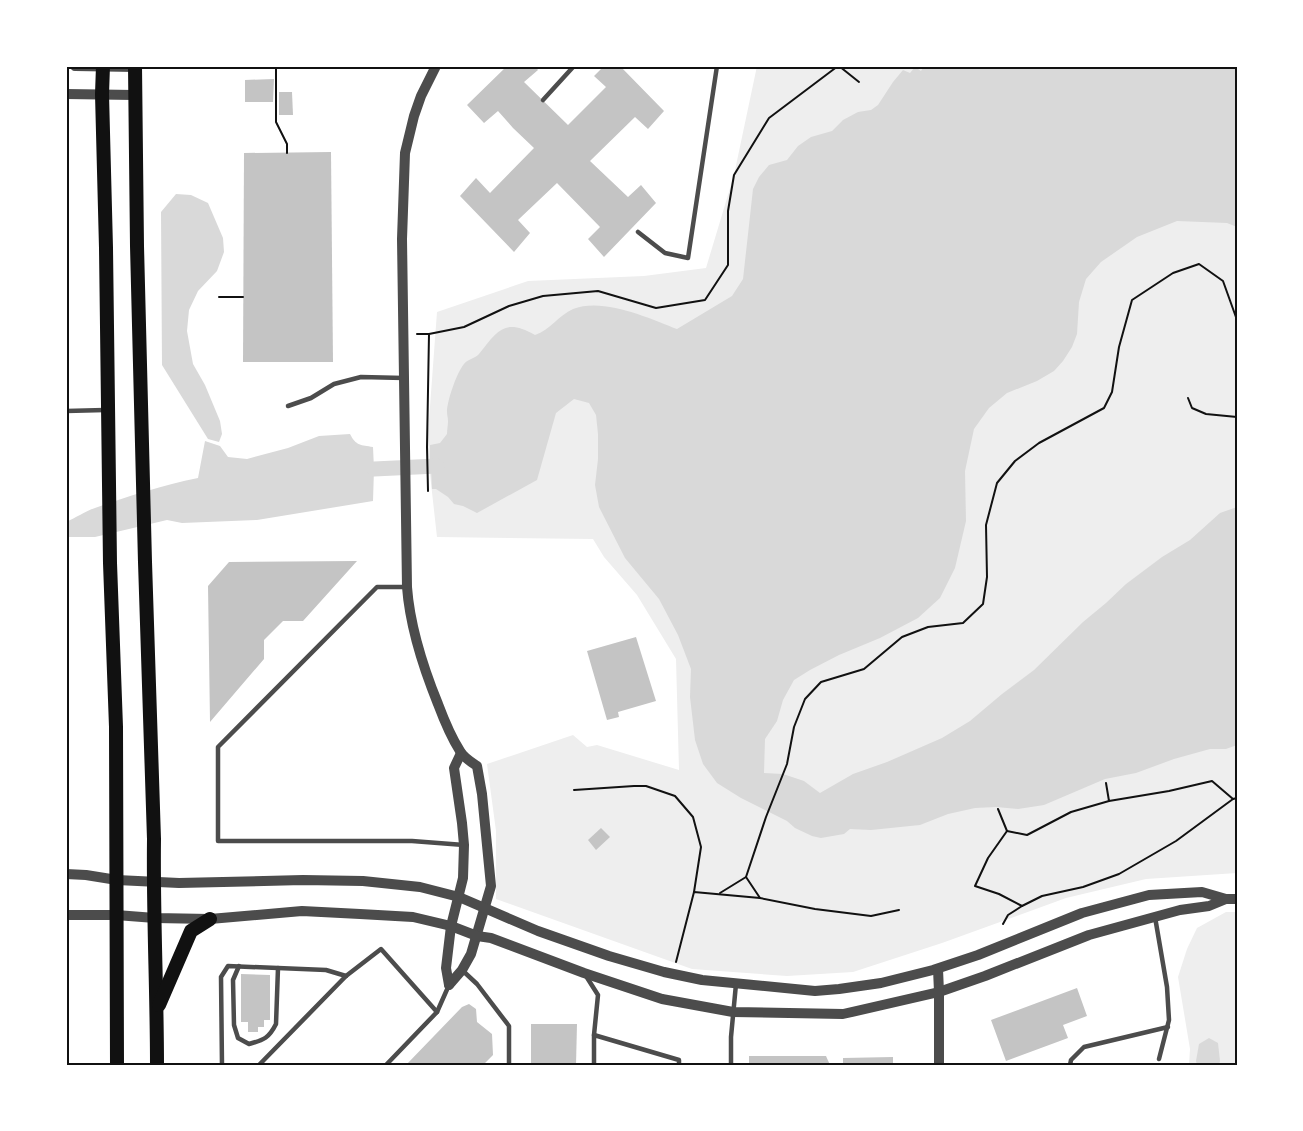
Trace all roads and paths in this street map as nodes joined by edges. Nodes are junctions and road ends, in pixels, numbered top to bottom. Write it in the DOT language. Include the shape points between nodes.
graph roads {
  1 [pos="75,66"];
  2 [pos="103,66"];
  3 [pos="276,66"];
  4 [pos="436,66"];
  5 [pos="574,66"];
  6 [pos="717,66"];
  7 [pos="839,66"];
  8 [pos="135,67"];
  9 [pos="859,82"];
  10 [pos="66,94"];
  11 [pos="102,94"];
  12 [pos="134,95"];
  13 [pos="543,100"];
  14 [pos="287,153"];
  15 [pos="638,232"];
  16 [pos="219,297"];
  17 [pos="243,297"];
  18 [pos="1237,320"];
  19 [pos="404,378"];
  20 [pos="1188,398"];
  21 [pos="288,406"];
  22 [pos="108,410"];
  23 [pos="66,411"];
  24 [pos="1237,417"];
  25 [pos="429,491"];
  26 [pos="407,587"];
  27 [pos="460,753"];
  28 [pos="1106,783"];
  29 [pos="574,790"];
  30 [pos="1235,799"];
  31 [pos="1110,801"];
  32 [pos="998,809"];
  33 [pos="1008,831"];
  34 [pos="464,845"];
  35 [pos="66,874"];
  36 [pos="746,877"];
  37 [pos="117,880"];
  38 [pos="154,882"];
  39 [pos="694,892"];
  40 [pos="719,894"];
  41 [pos="459,897"];
  42 [pos="760,898"];
  43 [pos="1232,899"];
  44 [pos="1022,906"];
  45 [pos="484,908"];
  46 [pos="898,910"];
  47 [pos="66,915"];
  48 [pos="116,915"];
  49 [pos="1155,917"];
  50 [pos="155,918"];
  51 [pos="210,919"];
  52 [pos="1003,924"];
  53 [pos="452,926"];
  54 [pos="477,936"];
  55 [pos="676,962"];
  56 [pos="238,966"];
  57 [pos="278,968"];
  58 [pos="938,969"];
  59 [pos="462,970"];
  60 [pos="584,973"];
  61 [pos="346,976"];
  62 [pos="736,984"];
  63 [pos="449,985"];
  64 [pos="939,992"];
  65 [pos="157,1010"];
  66 [pos="437,1012"];
  67 [pos="733,1012"];
  68 [pos="1168,1027"];
  69 [pos="594,1035"];
  70 [pos="1159,1059"];
  71 [pos="117,1065"];
  72 [pos="157,1065"];
  73 [pos="222,1065"];
  74 [pos="259,1065"];
  75 [pos="386,1065"];
  76 [pos="509,1065"];
  77 [pos="594,1065"];
  78 [pos="679,1065"];
  79 [pos="730,1065"];
  80 [pos="939,1065"];
  81 [pos="1070,1065"];
  1 -- 2 [label="street"];
  2 -- 8 [label="street"];
  2 -- 11 [label="main road"];
  3 -- 14 [label="path" via="276,122 287,144"];
  4 -- 19 [label="street" via="421,96 405,153"];
  5 -- 13 [label="lane"];
  6 -- 15 [label="lane" via="688,258 665,253"];
  7 -- 9 [label="path"];
  7 -- 25 [label="path" via="769,118 734,175 728,211 729,265 705,300 656,308 598,291 543,296 508,306 464,327 429,334"];
  8 -- 12 [label="main road"];
  10 -- 11 [label="street"];
  11 -- 12 [label="street"];
  11 -- 22 [label="main road"];
  12 -- 38 [label="main road"];
  16 -- 17 [label="path"];
  18 -- 36 [label="path" via="1223,281 1199,264 1173,273 1132,300 1112,392 1104,408 1039,443 997,483 986,525 983,604 963,623 928,627 902,637 864,669 821,682 805,699 794,727 787,764"];
  19 -- 21 [label="lane" via="361,377 334,384"];
  19 -- 26 [label="street"];
  20 -- 24 [label="path" via="1192,408 1206,414"];
  22 -- 23 [label="lane"];
  22 -- 37 [label="main road"];
  26 -- 27 [label="street" via="416,642"];
  26 -- 34 [label="lane" via="377,587 218,747 219,841 412,841"];
  27 -- 34 [label="street" via="454,768"];
  27 -- 45 [label="street" via="477,766 482,794 491,886"];
  28 -- 31 [label="path"];
  29 -- 39 [label="path" via="646,786 675,796 693,817 701,847"];
  30 -- 31 [label="path" via="1212,781"];
  30 -- 44 [label="path" via="1176,841 1119,874 1042,896"];
  31 -- 33 [label="path" via="1071,812 1027,835"];
  32 -- 33 [label="path"];
  33 -- 44 [label="path" via="988,858 975,886"];
  34 -- 41 [label="street"];
  35 -- 37 [label="street"];
  36 -- 40 [label="path"];
  36 -- 42 [label="path"];
  37 -- 38 [label="street"];
  37 -- 48 [label="main road"];
  38 -- 41 [label="street" via="363,881 420,887"];
  38 -- 50 [label="main road"];
  39 -- 40 [label="path"];
  39 -- 55 [label="path"];
  40 -- 42 [label="path"];
  41 -- 45 [label="street"];
  41 -- 53 [label="street"];
  42 -- 46 [label="path" via="871,916"];
  43 -- 49 [label="street"];
  43 -- 58 [label="street" via="1202,892 1149,895 1082,913"];
  44 -- 52 [label="path" via="1008,915"];
  45 -- 54 [label="street"];
  45 -- 62 [label="street" via="538,931 645,967"];
  47 -- 48 [label="street"];
  48 -- 50 [label="street"];
  48 -- 71 [label="main road"];
  49 -- 64 [label="street" via="1089,935"];
  49 -- 68 [label="lane" via="1167,985"];
  50 -- 51 [label="street"];
  50 -- 65 [label="main road"];
  51 -- 53 [label="street" via="302,911 413,917"];
  51 -- 65 [label="main road" via="191,931"];
  53 -- 54 [label="street"];
  53 -- 63 [label="street" via="446,968"];
  54 -- 59 [label="street"];
  54 -- 60 [label="street"];
  56 -- 57 [label="lane"];
  56 -- 57 [label="lane" via="233,980 234,1025 238,1038 249,1044 264,1040 276,1024"];
  56 -- 73 [label="lane" via="228,966 221,977"];
  57 -- 61 [label="lane" via="326,970"];
  58 -- 62 [label="street" via="881,983 815,991"];
  58 -- 64 [label="street"];
  59 -- 63 [label="street"];
  59 -- 76 [label="lane" via="509,1026"];
  60 -- 67 [label="street" via="662,999"];
  60 -- 69 [label="lane" via="598,995"];
  61 -- 66 [label="lane" via="381,949"];
  61 -- 74 [label="lane"];
  62 -- 67 [label="lane"];
  63 -- 66 [label="lane"];
  64 -- 67 [label="street" via="843,1014"];
  64 -- 80 [label="street"];
  65 -- 72 [label="main road"];
  66 -- 75 [label="lane"];
  67 -- 79 [label="lane"];
  68 -- 70 [label="lane"];
  68 -- 81 [label="lane" via="1083,1047"];
  69 -- 77 [label="lane"];
  69 -- 78 [label="lane" via="679,1060"];
}
